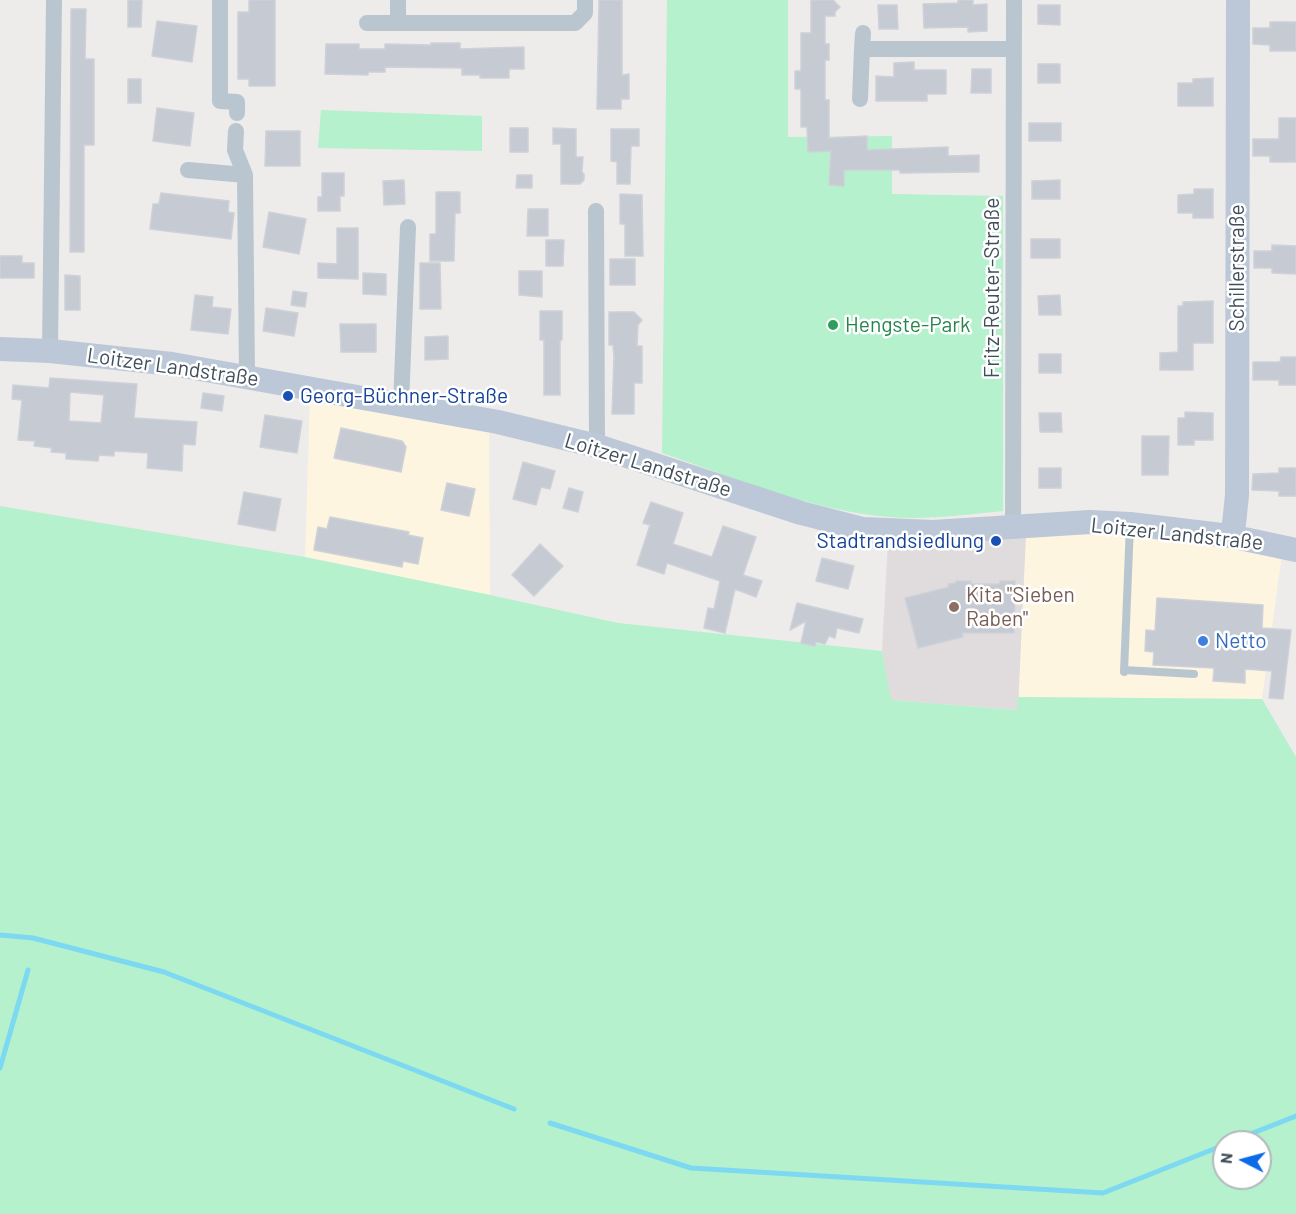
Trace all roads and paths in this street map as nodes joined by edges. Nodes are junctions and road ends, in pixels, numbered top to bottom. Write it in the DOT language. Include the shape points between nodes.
graph roads {
  1 [pos="54,0"];
  2 [pos="220,0"];
  3 [pos="398,0"];
  4 [pos="585,0"];
  5 [pos="1014,0"];
  6 [pos="1238,0"];
  7 [pos="367,23"];
  8 [pos="398,23"];
  9 [pos="1014,49"];
  10 [pos="860,99"];
  11 [pos="237,112"];
  12 [pos="236,131"];
  13 [pos="188,171"];
  14 [pos="245,175"];
  15 [pos="596,211"];
  16 [pos="408,227"];
  17 [pos="0,349"];
  18 [pos="50,351"];
  19 [pos="247,376"];
  20 [pos="401,405"];
  21 [pos="597,446"];
  22 [pos="1130,524"];
  23 [pos="1013,527"];
  24 [pos="1230,536"];
  25 [pos="1296,550"];
  26 [pos="1194,674"];
  1 -- 18 [label="street"];
  2 -- 11 [label="street" via="220,101 237,102"];
  3 -- 8 [label="street"];
  4 -- 8 [label="street" via="585,13 575,23"];
  5 -- 9 [label="street, Fritz-Reuter-Straße"];
  6 -- 24 [label="main road, Schillerstraße" via="1237,495"];
  7 -- 8 [label="street"];
  9 -- 10 [label="street" via="862,41"];
  9 -- 23 [label="street, Fritz-Reuter-Straße"];
  12 -- 14 [label="street" via="235,150"];
  13 -- 14 [label="street"];
  14 -- 19 [label="street"];
  15 -- 21 [label="street"];
  16 -- 20 [label="street"];
  17 -- 18 [label="main road, Loitzer Landstraße"];
  18 -- 19 [label="main road, Loitzer Landstraße"];
  19 -- 20 [label="main road, Loitzer Landstraße"];
  20 -- 21 [label="main road, Loitzer Landstraße" via="498,422"];
  21 -- 23 [label="main road, Loitzer Landstraße" via="843,526 933,532"];
  22 -- 23 [label="main road, Loitzer Landstraße" via="1090,522"];
  22 -- 24 [label="main road, Loitzer Landstraße"];
  22 -- 26 [label="lane" via="1124,671"];
  24 -- 25 [label="main road, Loitzer Landstraße"];
}
